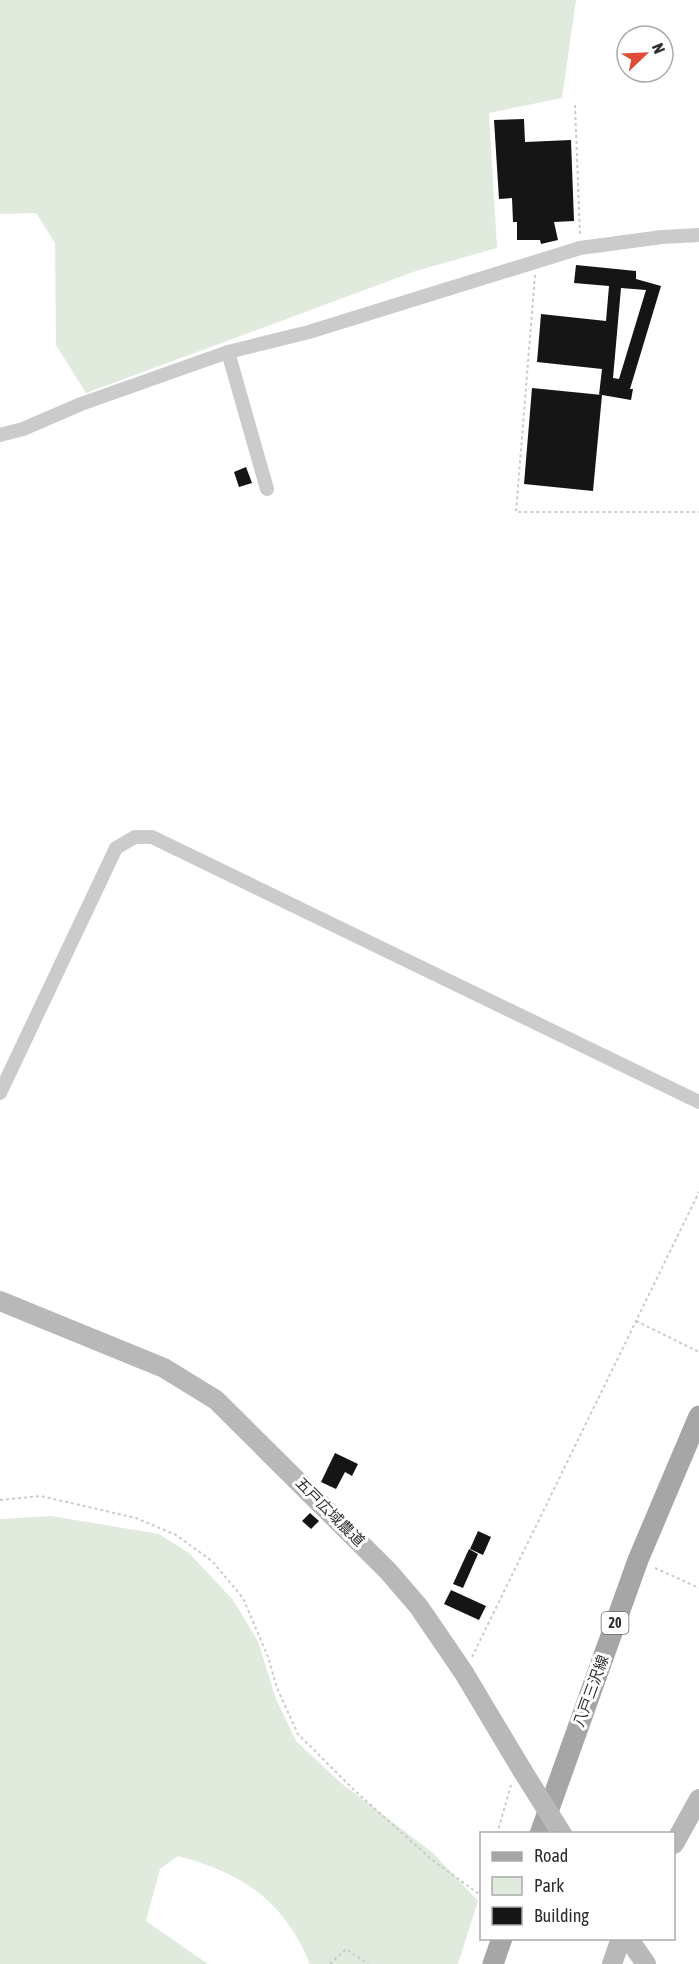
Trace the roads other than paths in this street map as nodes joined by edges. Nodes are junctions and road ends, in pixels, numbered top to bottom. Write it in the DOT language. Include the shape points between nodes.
graph roads {
  1 [pos="699,235"];
  2 [pos="228,352"];
  3 [pos="0,435"];
  4 [pos="267,489"];
  5 [pos="0,1093"];
  6 [pos="699,1102"];
  7 [pos="0,1301"];
  8 [pos="699,1416"];
  9 [pos="699,1799"];
  10 [pos="540,1832"];
  11 [pos="561,1832"];
  12 [pos="675,1842"];
  13 [pos="501,1940"];
  14 [pos="620,1940"];
  15 [pos="629,1940"];
  16 [pos="493,1964"];
  17 [pos="612,1964"];
  18 [pos="646,1964"];
  1 -- 2 [label="street" via="580,248 309,332"];
  2 -- 3 [label="street"];
  2 -- 4 [label="street"];
  5 -- 6 [label="street" via="116,848 135,837 152,837"];
  7 -- 11 [label="street, 五戸広域農道, bridge" via="164,1368 216,1400 388,1571 419,1607"];
  8 -- 10 [label="main road, 八戸三沢線 / 20" via="638,1560"];
  9 -- 12 [label="street"];
  13 -- 16 [label="main road"];
  14 -- 17 [label="street"];
  15 -- 18 [label="street"];
}
